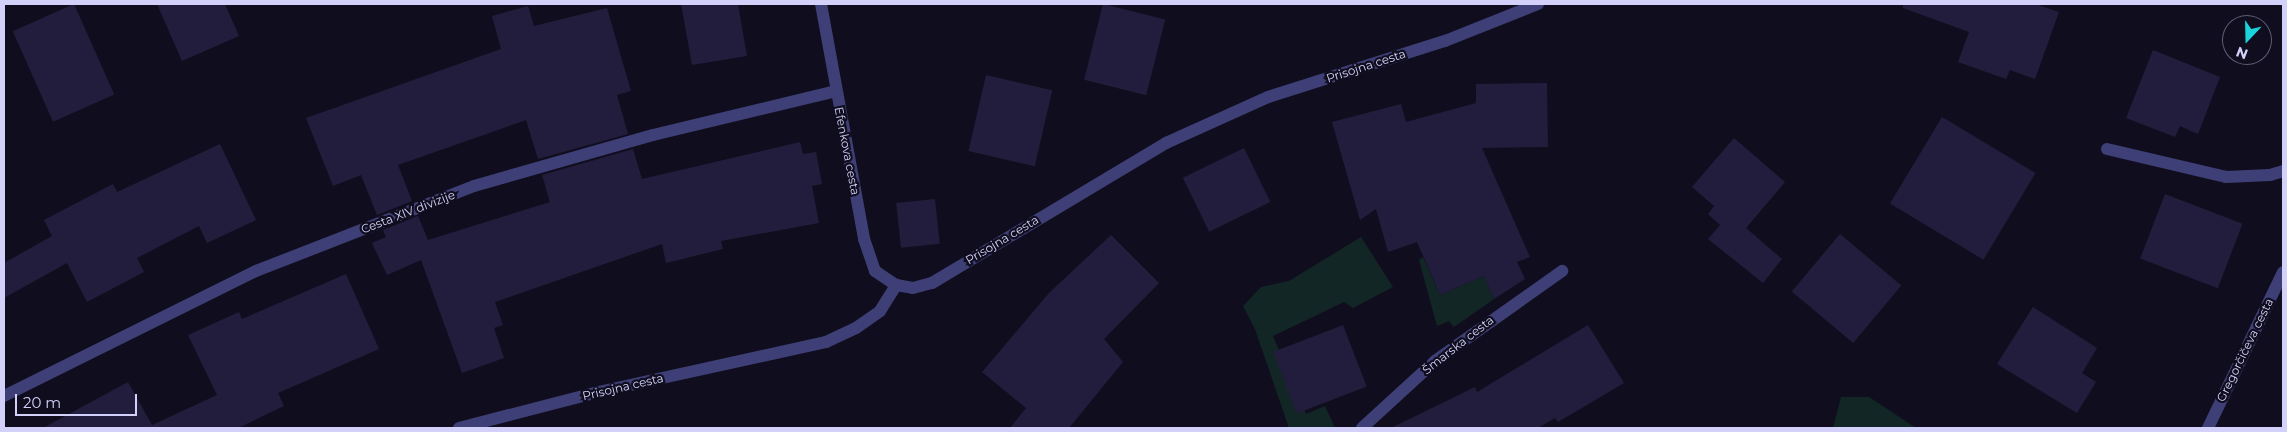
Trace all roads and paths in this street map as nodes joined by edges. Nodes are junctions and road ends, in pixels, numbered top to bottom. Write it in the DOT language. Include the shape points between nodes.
graph roads {
  1 [pos="821,4"];
  2 [pos="1538,4"];
  3 [pos="836,91"];
  4 [pos="2107,149"];
  5 [pos="2283,171"];
  6 [pos="1562,271"];
  7 [pos="2283,272"];
  8 [pos="896,285"];
  9 [pos="4,396"];
  10 [pos="459,428"];
  11 [pos="1362,428"];
  12 [pos="2208,428"];
  1 -- 3 [label="street, Efenkova cesta"];
  2 -- 8 [label="street, Prisojna cesta" via="1445,41 1268,97 1166,143 932,283 913,288"];
  3 -- 8 [label="street, Efenkova cesta" via="864,239 876,271"];
  3 -- 9 [label="street, Cesta XIV divizije" via="653,135 474,186 256,272"];
  4 -- 5 [label="street" via="2226,177 2270,175"];
  6 -- 11 [label="street, Šmarska cesta" via="1435,361"];
  7 -- 12 [label="street, Gregorčičeva cesta"];
  8 -- 10 [label="street, Prisojna cesta" via="880,311 856,328 826,342 594,393"];
}
